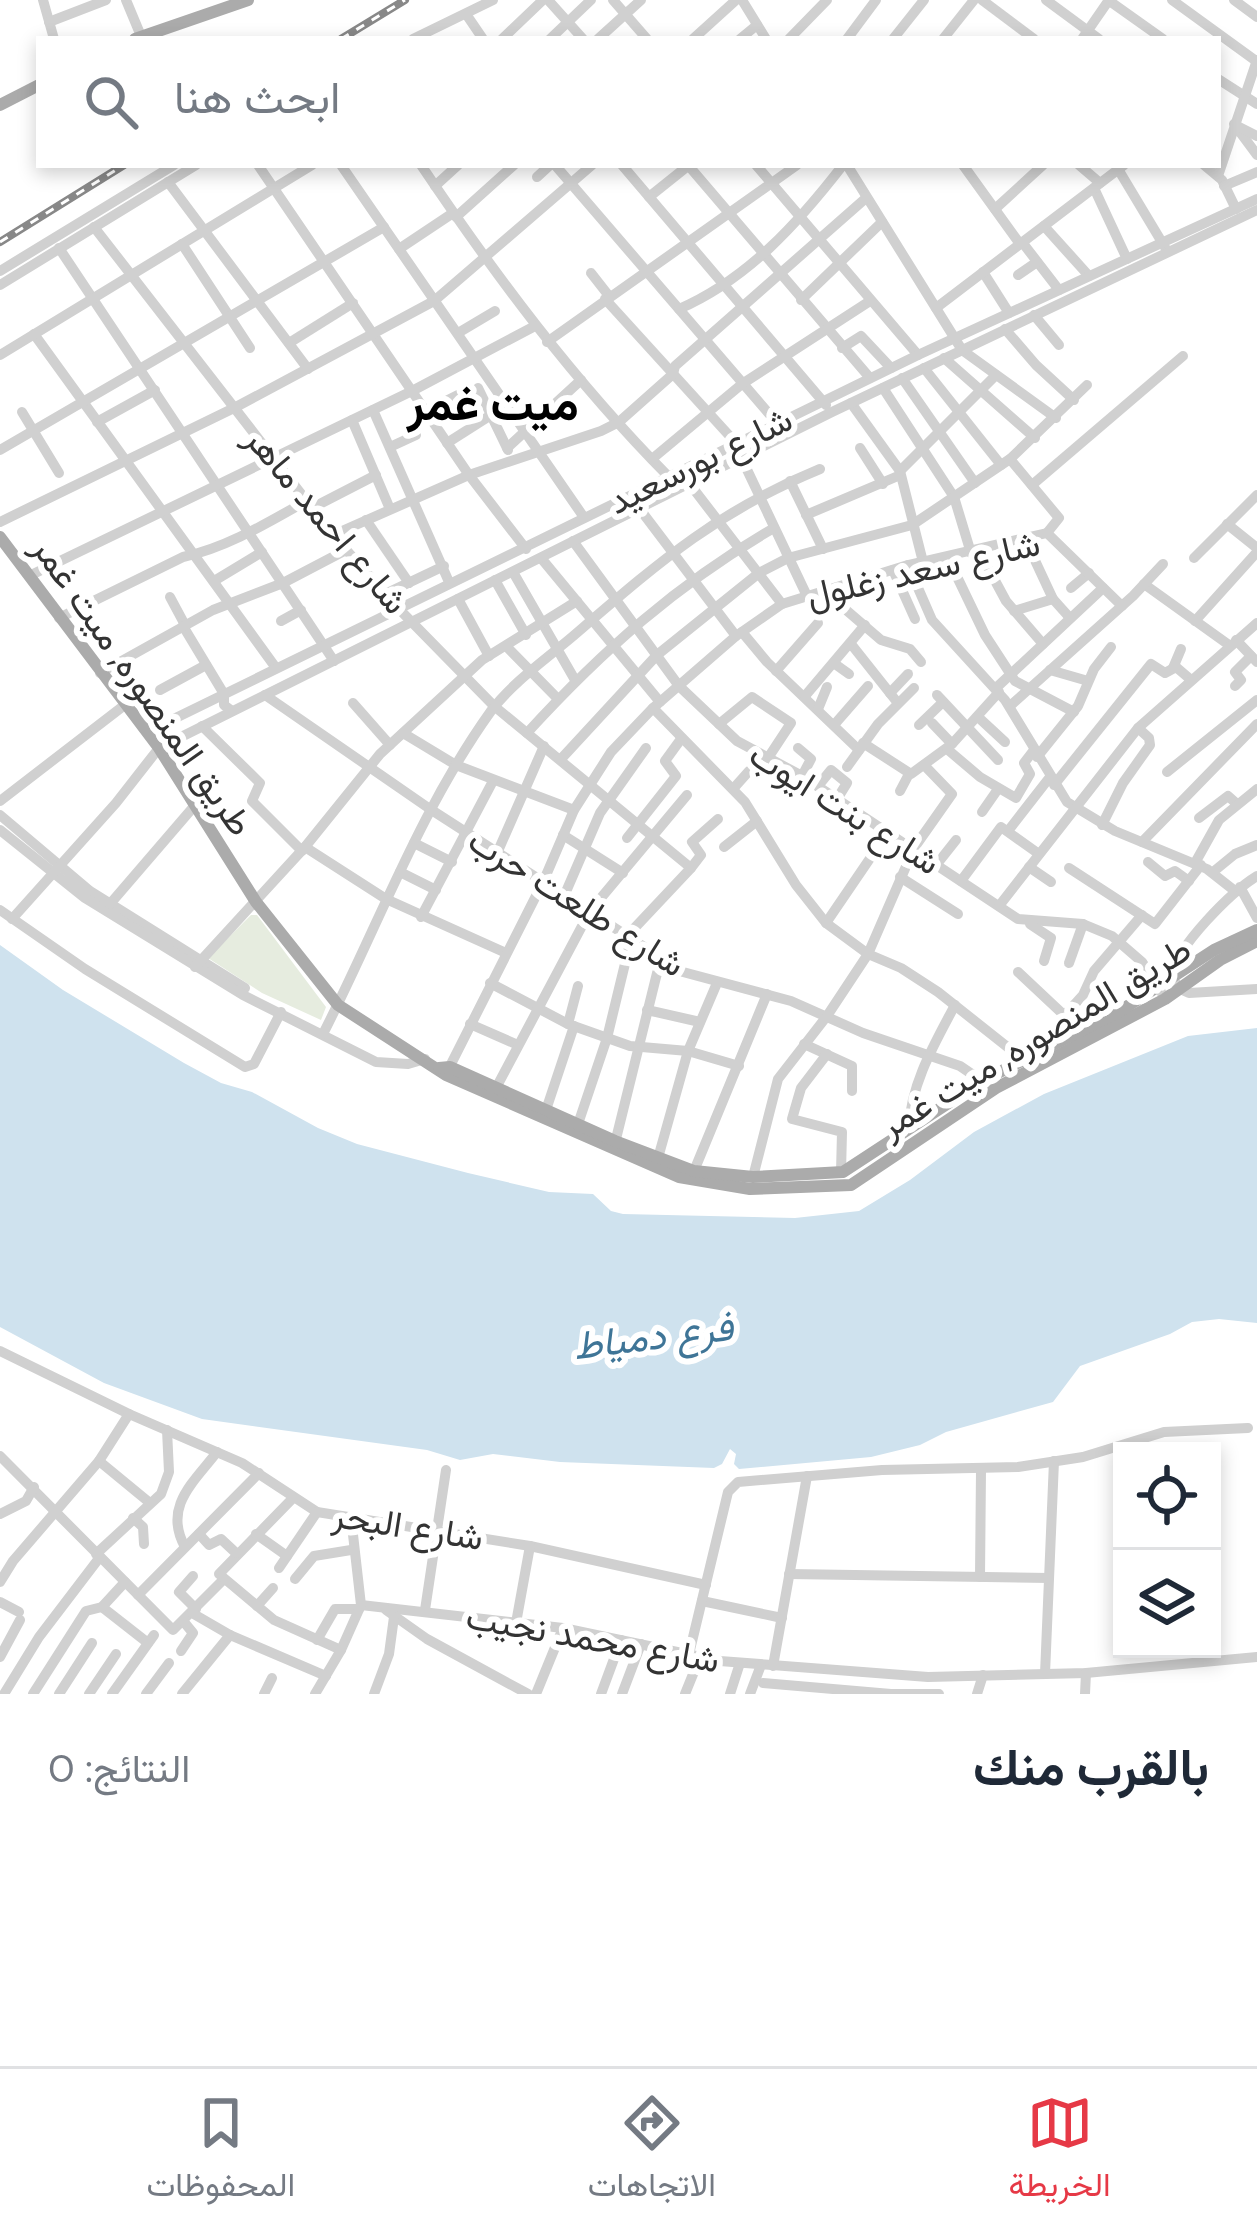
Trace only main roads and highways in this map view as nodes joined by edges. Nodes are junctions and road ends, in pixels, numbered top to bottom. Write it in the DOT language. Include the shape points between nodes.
graph roads {
  1 [pos="248,0"];
  2 [pos="144,36"];
  3 [pos="36,87"];
  4 [pos="0,106"];
  5 [pos="0,537"];
  6 [pos="1257,929"];
  7 [pos="1257,941"];
  8 [pos="1161,992"];
  9 [pos="445,1070"];
  10 [pos="545,1115"];
  11 [pos="614,1146"];
  1 -- 2 [label="main road"];
  3 -- 4 [label="main road"];
  5 -- 9 [label="main road, طريق المنصوره, ميت غمر" via="159,748 256,902 338,1005"];
  6 -- 8 [label="main road, طريق المنصوره, ميت غمر" via="1171,976"];
  7 -- 8 [label="main road, طريق المنصوره, ميت غمر" via="1180,989"];
  8 -- 11 [label="main road, طريق المنصوره, ميت غمر" via="982,1081 841,1172 753,1178 694,1171"];
  8 -- 11 [label="main road, طريق المنصوره, ميت غمر" via="844,1187 711,1185"];
  9 -- 10 [label="main road, طريق المنصوره, ميت غمر"];
  9 -- 10 [label="main road, طريق المنصوره, ميت غمر"];
  10 -- 11 [label="main road, طريق المنصوره, ميت غمر"];
  10 -- 11 [label="main road, طريق المنصوره, ميت غمر"];
}
